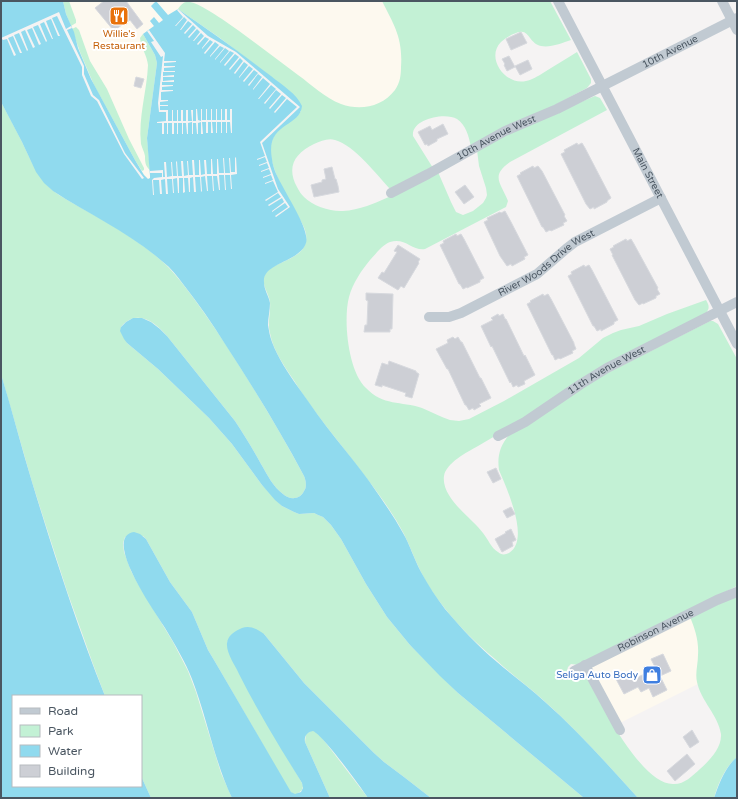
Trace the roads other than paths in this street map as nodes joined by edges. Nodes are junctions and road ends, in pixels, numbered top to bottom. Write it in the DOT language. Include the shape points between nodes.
graph roads {
  1 [pos="558,1"];
  2 [pos="722,1"];
  3 [pos="734,19"];
  4 [pos="737,30"];
  5 [pos="602,86"];
  6 [pos="391,193"];
  7 [pos="661,198"];
  8 [pos="737,302"];
  9 [pos="720,311"];
  10 [pos="429,317"];
  11 [pos="737,344"];
  12 [pos="498,436"];
  13 [pos="737,592"];
  14 [pos="585,665"];
  15 [pos="574,671"];
  16 [pos="620,730"];
  1 -- 5 [label="street, Main Street"];
  2 -- 3 [label="street"];
  3 -- 4 [label="street"];
  3 -- 5 [label="street, 10th Avenue"];
  5 -- 6 [label="street, 10th Avenue West" via="505,131"];
  5 -- 7 [label="street, Main Street"];
  7 -- 9 [label="street, Main Street"];
  7 -- 10 [label="street, River Woods Drive West" via="575,242 537,274 456,315"];
  8 -- 9 [label="street, 11th Avenue West"];
  9 -- 11 [label="street, Main Street"];
  9 -- 12 [label="street, 11th Avenue West" via="601,371 525,422"];
  13 -- 14 [label="street, Robinson Avenue"];
  14 -- 15 [label="street, Robinson Avenue"];
  14 -- 16 [label="street"];
}
